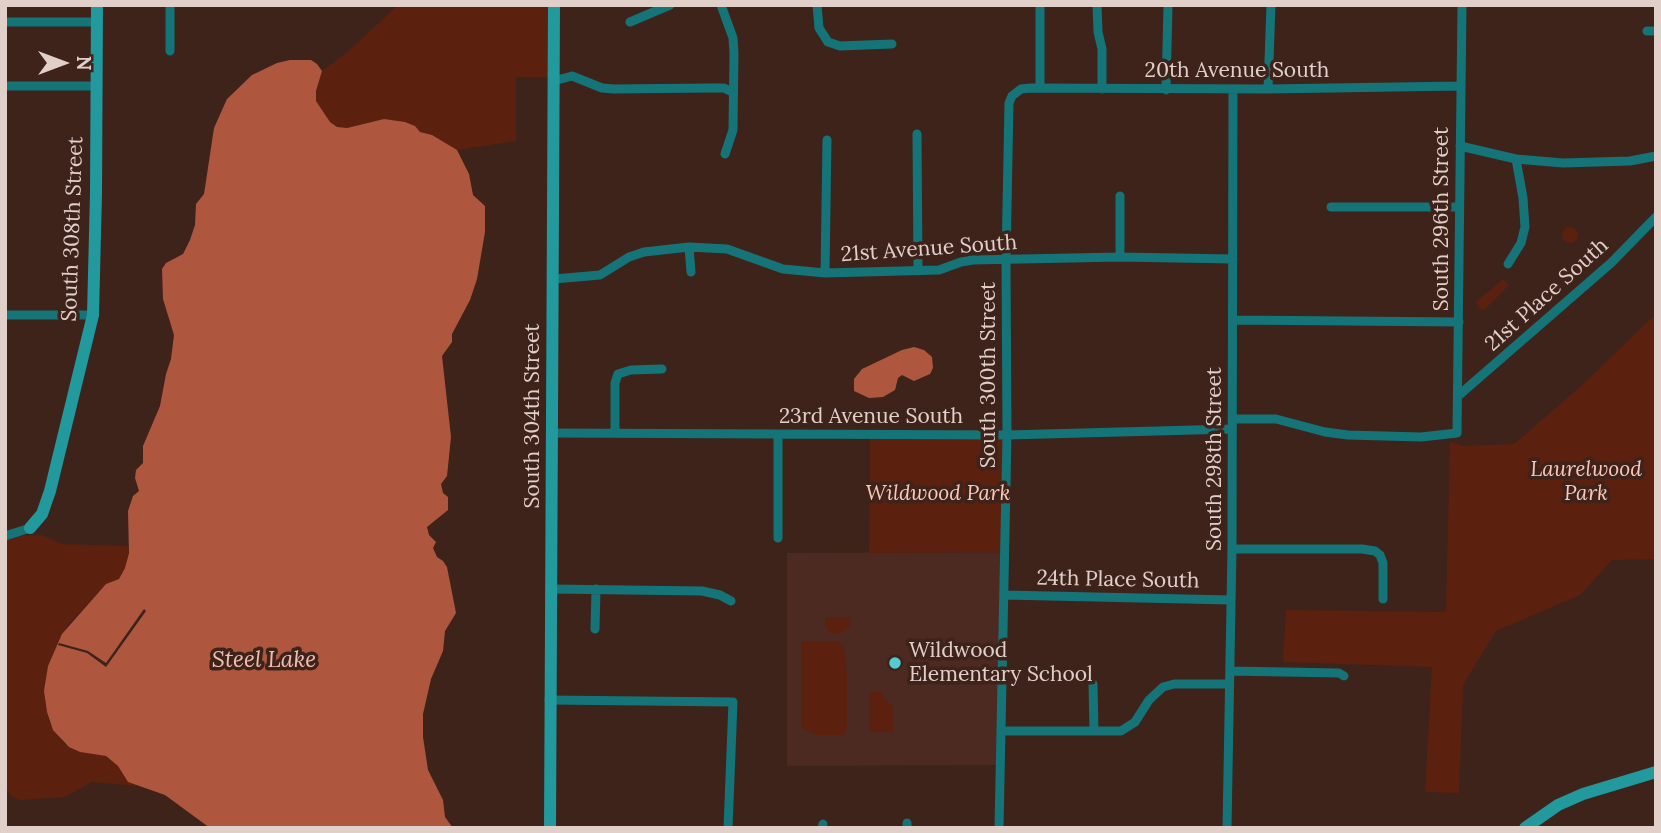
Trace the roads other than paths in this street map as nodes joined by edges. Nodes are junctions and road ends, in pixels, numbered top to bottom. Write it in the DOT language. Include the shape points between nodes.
graph roads {
  1 [pos="97,5"];
  2 [pos="170,5"];
  3 [pos="554,5"];
  4 [pos="670,5"];
  5 [pos="721,5"];
  6 [pos="817,5"];
  7 [pos="1040,5"];
  8 [pos="1097,5"];
  9 [pos="1168,5"];
  10 [pos="1270,5"];
  11 [pos="1462,5"];
  12 [pos="5,22"];
  13 [pos="97,22"];
  14 [pos="629,22"];
  15 [pos="892,44"];
  16 [pos="170,51"];
  17 [pos="554,81"];
  18 [pos="5,86"];
  19 [pos="95,86"];
  20 [pos="1460,86"];
  21 [pos="1040,88"];
  22 [pos="1102,89"];
  23 [pos="1233,89"];
  24 [pos="1268,89"];
  25 [pos="1166,90"];
  26 [pos="732,92"];
  27 [pos="1015,92"];
  28 [pos="917,134"];
  29 [pos="827,140"];
  30 [pos="1460,146"];
  31 [pos="725,155"];
  32 [pos="1656,156"];
  33 [pos="1516,159"];
  34 [pos="1120,196"];
  35 [pos="1331,206"];
  36 [pos="1459,207"];
  37 [pos="1656,217"];
  38 [pos="689,247"];
  39 [pos="1121,257"];
  40 [pos="1233,259"];
  41 [pos="1006,260"];
  42 [pos="1508,264"];
  43 [pos="918,271"];
  44 [pos="691,272"];
  45 [pos="825,273"];
  46 [pos="554,279"];
  47 [pos="93,314"];
  48 [pos="5,315"];
  49 [pos="1234,320"];
  50 [pos="1459,322"];
  51 [pos="662,369"];
  52 [pos="1458,396"];
  53 [pos="1232,424"];
  54 [pos="551,433"];
  55 [pos="615,433"];
  56 [pos="1457,433"];
  57 [pos="778,434"];
  58 [pos="1007,435"];
  59 [pos="30,528"];
  60 [pos="5,536"];
  61 [pos="778,538"];
  62 [pos="1232,549"];
  63 [pos="551,589"];
  64 [pos="596,589"];
  65 [pos="1004,595"];
  66 [pos="1383,599"];
  67 [pos="1231,600"];
  68 [pos="731,601"];
  69 [pos="594,629"];
  70 [pos="1230,671"];
  71 [pos="1344,676"];
  72 [pos="1093,684"];
  73 [pos="1229,684"];
  74 [pos="549,700"];
  75 [pos="1001,731"];
  76 [pos="1094,731"];
  77 [pos="1656,772"];
  78 [pos="550,828"];
  79 [pos="729,828"];
  80 [pos="999,828"];
  81 [pos="1227,828"];
  82 [pos="1525,828"];
  1 -- 13 [label="street, South 308th Street"];
  2 -- 16 [label="street"];
  3 -- 17 [label="street, South 304th Street"];
  4 -- 14 [label="street"];
  5 -- 26 [label="street" via="733,38"];
  6 -- 15 [label="street" via="819,28 828,42 840,46"];
  7 -- 21 [label="street"];
  8 -- 22 [label="street"];
  9 -- 25 [label="street"];
  10 -- 24 [label="street"];
  11 -- 20 [label="street, South 296th Street"];
  12 -- 13 [label="street"];
  13 -- 19 [label="street, South 308th Street"];
  17 -- 26 [label="street" via="572,76 602,88 724,88"];
  17 -- 46 [label="street, South 304th Street"];
  18 -- 19 [label="street"];
  19 -- 47 [label="street, South 308th Street"];
  20 -- 24 [label="street, 20th Avenue South"];
  20 -- 30 [label="street, South 296th Street"];
  21 -- 22 [label="street, 20th Avenue South"];
  21 -- 27 [label="street, 20th Avenue South"];
  22 -- 25 [label="street, 20th Avenue South"];
  23 -- 24 [label="street, 20th Avenue South"];
  23 -- 25 [label="street, 20th Avenue South"];
  23 -- 40 [label="street, South 298th Street"];
  26 -- 31 [label="street" via="733,130"];
  27 -- 41 [label="street, South 300th Street" via="1009,103"];
  28 -- 43 [label="street"];
  29 -- 45 [label="street"];
  30 -- 33 [label="street"];
  30 -- 36 [label="street, South 296th Street"];
  32 -- 33 [label="street" via="1606,163"];
  33 -- 42 [label="street" via="1525,227"];
  34 -- 39 [label="street"];
  35 -- 36 [label="street"];
  36 -- 50 [label="street, South 296th Street"];
  37 -- 52 [label="street, 21st Place South" via="1611,263"];
  38 -- 44 [label="street"];
  38 -- 45 [label="street, 21st Avenue South" via="727,248 783,269"];
  38 -- 46 [label="street, 21st Avenue South" via="644,251 593,277"];
  39 -- 40 [label="street, 21st Avenue South"];
  39 -- 41 [label="street, 21st Avenue South"];
  40 -- 49 [label="street, South 298th Street"];
  41 -- 43 [label="street, 21st Avenue South" via="961,262"];
  41 -- 58 [label="street, South 300th Street"];
  43 -- 45 [label="street, 21st Avenue South"];
  46 -- 54 [label="street, South 304th Street"];
  47 -- 48 [label="street"];
  47 -- 59 [label="street, South 308th Street" via="50,491 38,521"];
  49 -- 50 [label="street, 21st Place South"];
  49 -- 53 [label="street, South 298th Street"];
  50 -- 52 [label="street, South 296th Street"];
  51 -- 55 [label="street" via="618,374"];
  52 -- 56 [label="street, South 296th Street"];
  53 -- 56 [label="street, 23rd Avenue South" via="1276,419 1348,435"];
  53 -- 58 [label="street, 23rd Avenue South"];
  53 -- 62 [label="street, South 298th Street"];
  54 -- 55 [label="street, 23rd Avenue South"];
  54 -- 63 [label="street, South 304th Street"];
  55 -- 57 [label="street, 23rd Avenue South"];
  57 -- 58 [label="street, 23rd Avenue South"];
  57 -- 61 [label="street"];
  58 -- 65 [label="street, South 300th Street"];
  59 -- 60 [label="street"];
  62 -- 66 [label="street" via="1362,549 1378,553 1383,563"];
  62 -- 67 [label="street, South 298th Street"];
  63 -- 64 [label="street"];
  63 -- 74 [label="street, South 304th Street"];
  64 -- 68 [label="street" via="706,592"];
  64 -- 69 [label="street"];
  65 -- 67 [label="street, 24th Place South"];
  65 -- 75 [label="street, South 300th Street"];
  67 -- 70 [label="street, South 298th Street"];
  70 -- 71 [label="street"];
  70 -- 73 [label="street, South 298th Street"];
  72 -- 76 [label="street"];
  73 -- 76 [label="street" via="1163,687 1135,722 1121,731"];
  73 -- 81 [label="street, South 298th Street"];
  74 -- 78 [label="street, South 304th Street"];
  74 -- 79 [label="street" via="733,702"];
  75 -- 76 [label="street"];
  75 -- 80 [label="street, South 300th Street"];
  77 -- 82 [label="street" via="1583,794"];
}
